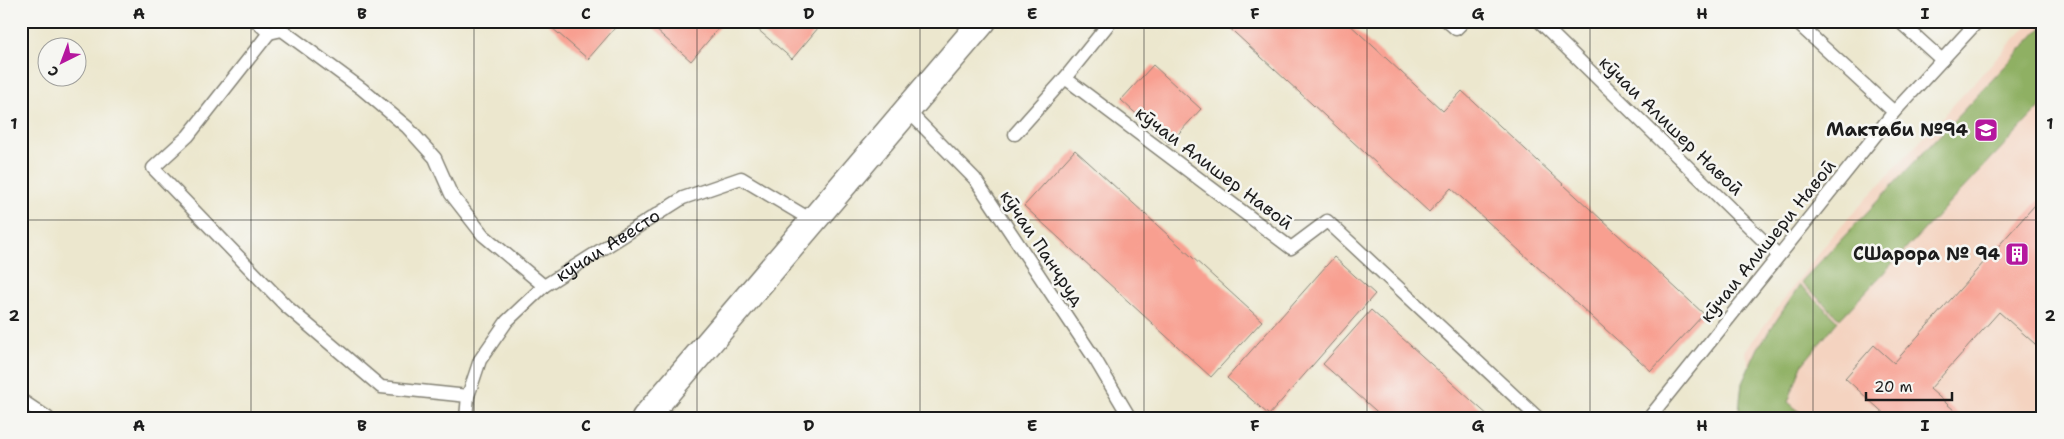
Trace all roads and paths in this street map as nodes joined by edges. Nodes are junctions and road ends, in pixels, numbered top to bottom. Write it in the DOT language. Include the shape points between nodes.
graph roads {
  1 [pos="256,21"];
  2 [pos="983,21"];
  3 [pos="1111,21"];
  4 [pos="1447,21"];
  5 [pos="1464,21"];
  6 [pos="1539,21"];
  7 [pos="1795,21"];
  8 [pos="1899,21"];
  9 [pos="1978,21"];
  10 [pos="269,33"];
  11 [pos="1942,60"];
  12 [pos="1065,78"];
  13 [pos="908,111"];
  14 [pos="1894,112"];
  15 [pos="1015,134"];
  16 [pos="813,221"];
  17 [pos="1778,255"];
  18 [pos="544,286"];
  19 [pos="468,396"];
  20 [pos="21,400"];
  21 [pos="48,418"];
  22 [pos="466,418"];
  23 [pos="644,418"];
  24 [pos="1130,418"];
  25 [pos="1538,418"];
  26 [pos="1649,418"];
  1 -- 10 [label="lane"];
  2 -- 13 [label="street"];
  3 -- 12 [label="lane"];
  4 -- 5 [label="lane" via="1456,30"];
  6 -- 17 [label="lane, кӯчаи Алишер Навоӣ"];
  7 -- 14 [label="lane"];
  8 -- 11 [label="lane"];
  9 -- 11 [label="lane, кӯчаи Алишери Навоӣ"];
  10 -- 18 [label="lane" via="282,30 362,89 407,128 435,158 451,194 483,235"];
  10 -- 19 [label="lane" via="188,136 153,168 286,306 381,387"];
  11 -- 14 [label="lane, кӯчаи Алишери Навоӣ"];
  12 -- 15 [label="lane"];
  12 -- 25 [label="lane, кӯчаи Алишер Навоӣ" via="1291,248 1327,221"];
  13 -- 16 [label="street"];
  13 -- 24 [label="lane, кӯчаи Панҷруд" via="975,179 1095,359"];
  14 -- 17 [label="lane, кӯчаи Алишери Навоӣ"];
  16 -- 18 [label="lane, кӯчаи Авесто" via="742,178 683,198"];
  16 -- 23 [label="street"];
  17 -- 26 [label="lane, кӯчаи Алишери Навоӣ"];
  18 -- 19 [label="lane, кӯчаи Авесто" via="507,321 485,352"];
  19 -- 22 [label="lane, кӯчаи Авесто"];
  20 -- 21 [label="lane"];
}
